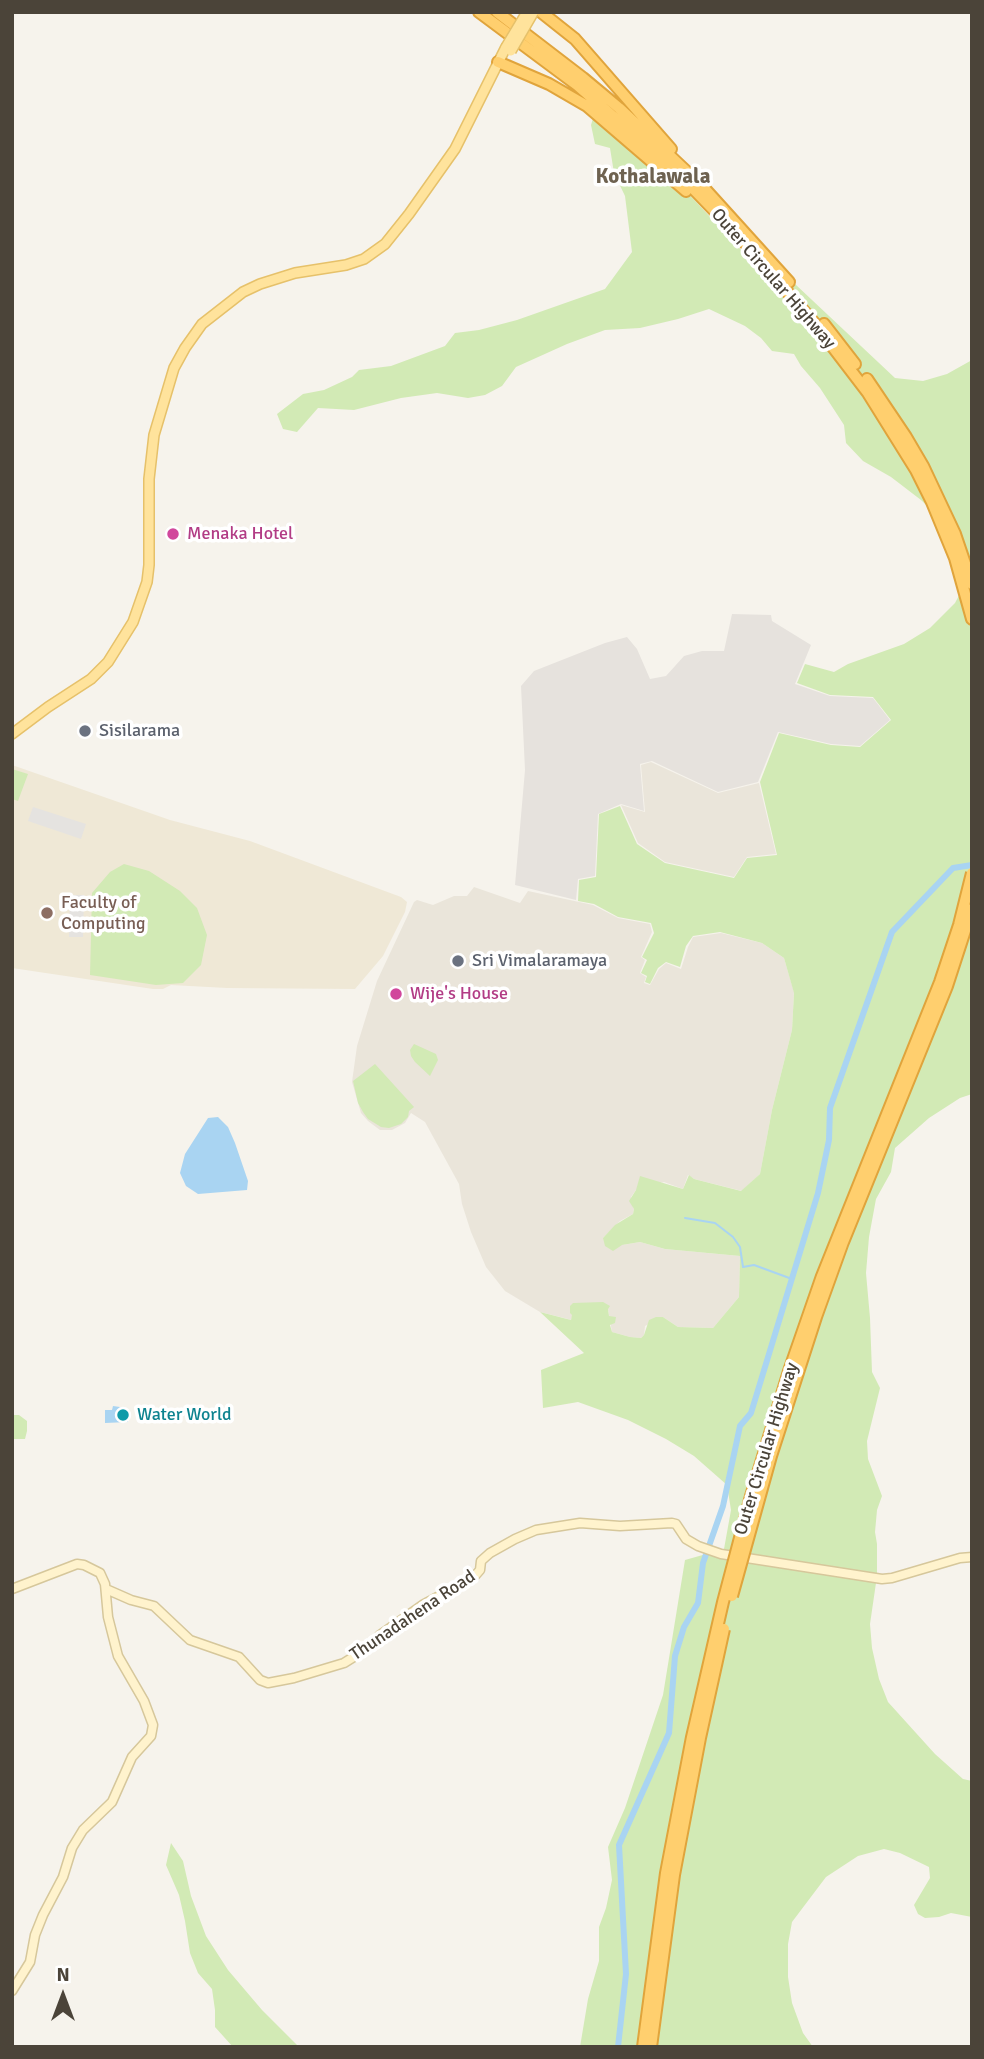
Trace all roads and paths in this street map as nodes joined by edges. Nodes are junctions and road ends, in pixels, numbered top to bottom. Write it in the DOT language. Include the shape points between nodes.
graph roads {
  1 [pos="479,12"];
  2 [pos="497,12"];
  3 [pos="534,13"];
  4 [pos="500,63"];
  5 [pos="704,188"];
  6 [pos="738,236"];
  7 [pos="770,267"];
  8 [pos="972,584"];
  9 [pos="972,619"];
  10 [pos="12,734"];
  11 [pos="972,873"];
  12 [pos="972,909"];
  13 [pos="972,1557"];
  14 [pos="12,1589"];
  15 [pos="106,1589"];
  16 [pos="12,1991"];
  17 [pos="643,2047"];
  18 [pos="651,2047"];
  1 -- 6 [label="highway, Outer Circular Highway" via="577,85 677,172"];
  2 -- 5 [label="highway, Outer Circular Highway" via="583,78"];
  3 -- 4 [label="main road, bridge"];
  3 -- 5 [label="highway" via="575,39"];
  4 -- 6 [label="highway" via="587,106"];
  4 -- 10 [label="main road" via="455,149 385,244 346,265 260,284 202,324 174,368 154,435 149,565 133,622 108,662 91,679"];
  5 -- 7 [label="highway, Outer Circular Highway"];
  6 -- 7 [label="highway, Outer Circular Highway"];
  7 -- 8 [label="highway, Outer Circular Highway" via="822,322 906,437 939,497"];
  7 -- 9 [label="highway, Outer Circular Highway" via="849,367 910,460 945,533"];
  11 -- 17 [label="highway, Outer Circular Highway, bridge" via="940,982 817,1289 748,1507 692,1737"];
  12 -- 18 [label="highway, Outer Circular Highway, bridge" via="947,986 829,1279 758,1499 699,1738 674,1875"];
  13 -- 15 [label="street, Thunadahena Road" via="882,1579 720,1554 686,1539 672,1523 580,1523 536,1530 490,1553 473,1578 424,1604 344,1663 268,1683 239,1657 190,1640 154,1606"];
  14 -- 15 [label="street" via="77,1564 100,1573"];
  15 -- 16 [label="street" via="118,1656 144,1701 153,1731 132,1757 112,1802 83,1830 72,1848 35,1935 30,1962"];
}
